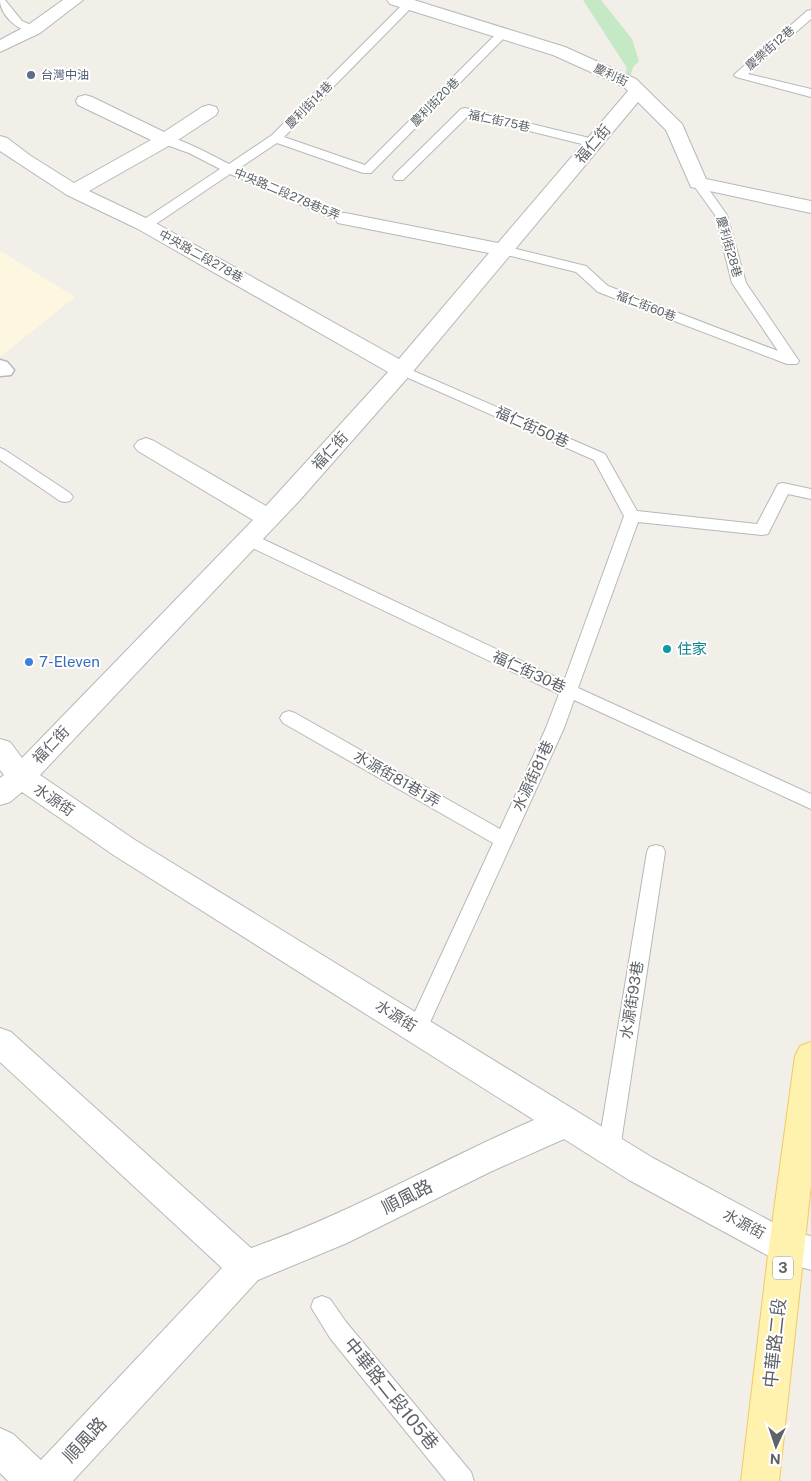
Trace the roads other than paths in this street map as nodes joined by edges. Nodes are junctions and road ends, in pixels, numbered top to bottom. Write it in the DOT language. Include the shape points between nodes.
graph roads {
  1 [pos="74,0"];
  2 [pos="0,1"];
  3 [pos="402,2"];
  4 [pos="811,13"];
  5 [pos="34,29"];
  6 [pos="503,33"];
  7 [pos="0,47"];
  8 [pos="638,90"];
  9 [pos="811,93"];
  10 [pos="85,101"];
  11 [pos="209,111"];
  12 [pos="276,138"];
  13 [pos="165,140"];
  14 [pos="0,142"];
  15 [pos="594,143"];
  16 [pos="229,169"];
  17 [pos="367,170"];
  18 [pos="399,177"];
  19 [pos="698,183"];
  20 [pos="74,191"];
  21 [pos="811,207"];
  22 [pos="345,220"];
  23 [pos="145,225"];
  24 [pos="504,250"];
  25 [pos="792,361"];
  26 [pos="402,370"];
  27 [pos="146,446"];
  28 [pos="0,453"];
  29 [pos="811,494"];
  30 [pos="64,498"];
  31 [pos="632,516"];
  32 [pos="268,518"];
  33 [pos="248,539"];
  34 [pos="569,691"];
  35 [pos="289,718"];
  36 [pos="0,750"];
  37 [pos="10,785"];
  38 [pos="811,802"];
  39 [pos="504,840"];
  40 [pos="656,852"];
  41 [pos="416,1029"];
  42 [pos="0,1042"];
  43 [pos="811,1056"];
  44 [pos="566,1122"];
  45 [pos="608,1149"];
  46 [pos="798,1250"];
  47 [pos="246,1267"];
  48 [pos="322,1306"];
  49 [pos="0,1447"];
  50 [pos="36,1481"];
  51 [pos="46,1481"];
  52 [pos="462,1481"];
  53 [pos="760,1481"];
  1 -- 5 [label="street"];
  2 -- 5 [label="lane" via="18,23"];
  3 -- 6 [label="street, 慶利街"];
  3 -- 12 [label="lane, 慶利街14巷"];
  4 -- 9 [label="lane, 慶樂街12巷" via="740,75"];
  5 -- 7 [label="street"];
  6 -- 8 [label="street, 慶利街" via="559,51"];
  6 -- 17 [label="lane, 慶利街20巷"];
  8 -- 15 [label="street, 福仁街"];
  8 -- 19 [label="street, 慶利街" via="675,128"];
  10 -- 13 [label="street"];
  11 -- 13 [label="street"];
  12 -- 16 [label="lane, 中央路二段278巷5弄"];
  12 -- 17 [label="lane, 慶利街14巷"];
  13 -- 16 [label="lane, 中央路二段278巷5弄"];
  13 -- 20 [label="street"];
  14 -- 20 [label="street, 中央路二段278巷"];
  15 -- 18 [label="lane, 福仁街75巷" via="466,112"];
  15 -- 24 [label="street, 福仁街"];
  16 -- 22 [label="lane, 中央路二段278巷5弄"];
  16 -- 23 [label="lane, 中央路二段278巷5弄"];
  19 -- 21 [label="street"];
  19 -- 25 [label="lane, 慶利街28巷" via="721,215 739,283"];
  20 -- 23 [label="street, 中央路二段278巷"];
  22 -- 24 [label="street"];
  23 -- 26 [label="street, 中央路二段278巷"];
  24 -- 25 [label="lane, 福仁街60巷" via="580,269 603,290"];
  24 -- 26 [label="street, 福仁街"];
  26 -- 31 [label="lane, 福仁街50巷" via="600,457"];
  26 -- 32 [label="street, 福仁街"];
  27 -- 32 [label="street"];
  28 -- 30 [label="lane"];
  29 -- 31 [label="lane" via="783,488 762,530"];
  31 -- 34 [label="lane, 水源街81巷"];
  32 -- 33 [label="street, 福仁街"];
  33 -- 34 [label="lane, 福仁街30巷"];
  33 -- 37 [label="street, 福仁街"];
  34 -- 38 [label="lane, 福仁街30巷"];
  34 -- 39 [label="lane, 水源街81巷"];
  35 -- 39 [label="lane, 水源街81巷1弄"];
  36 -- 37 [label="street, 水源街"];
  37 -- 41 [label="street, 水源街" via="125,848"];
  39 -- 41 [label="lane, 水源街81巷"];
  40 -- 45 [label="lane, 水源街93巷"];
  41 -- 44 [label="street, 水源街"];
  42 -- 47 [label="street"];
  43 -- 46 [label="main road, 中華路二段 / 3"];
  44 -- 45 [label="street, 水源街"];
  44 -- 47 [label="street, 順風路" via="479,1160 389,1207 297,1249"];
  45 -- 46 [label="street, 水源街"];
  46 -- 53 [label="main road, 中華路二段 / 3"];
  47 -- 51 [label="street, 順風路"];
  48 -- 52 [label="lane, 中華路二段105巷"];
  49 -- 50 [label="street"];
}
